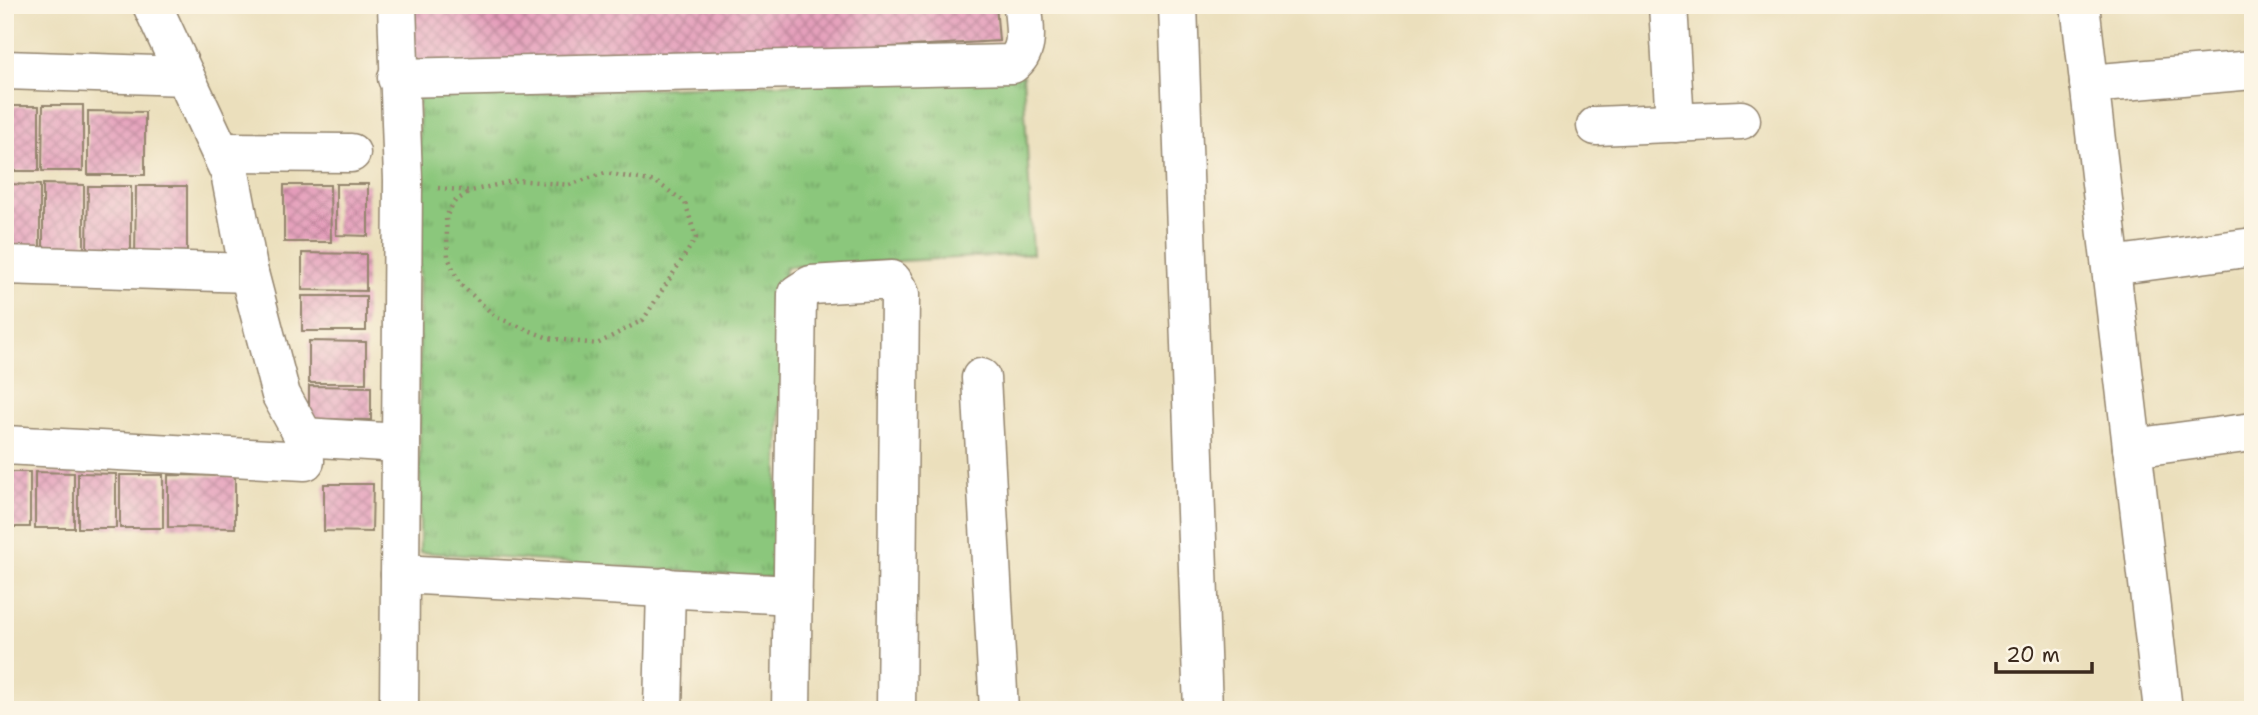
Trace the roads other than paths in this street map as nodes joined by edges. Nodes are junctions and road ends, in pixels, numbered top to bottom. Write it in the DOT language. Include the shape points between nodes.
graph roads {
  1 [pos="152,5"];
  2 [pos="397,5"];
  3 [pos="1023,5"];
  4 [pos="1178,5"];
  5 [pos="1668,5"];
  6 [pos="2080,5"];
  7 [pos="5,70"];
  8 [pos="2253,70"];
  9 [pos="185,76"];
  10 [pos="397,78"];
  11 [pos="2089,84"];
  12 [pos="1741,120"];
  13 [pos="1675,122"];
  14 [pos="1596,126"];
  15 [pos="220,152"];
  16 [pos="351,153"];
  17 [pos="2253,247"];
  18 [pos="5,265"];
  19 [pos="2111,266"];
  20 [pos="248,273"];
  21 [pos="981,378"];
  22 [pos="2253,432"];
  23 [pos="5,445"];
  24 [pos="2132,448"];
  25 [pos="304,449"];
  26 [pos="400,456"];
  27 [pos="400,574"];
  28 [pos="666,587"];
  29 [pos="793,595"];
  30 [pos="399,710"];
  31 [pos="663,710"];
  32 [pos="791,710"];
  33 [pos="896,710"];
  34 [pos="999,710"];
  35 [pos="1203,710"];
  36 [pos="2163,710"];
  1 -- 9 [label="street"];
  2 -- 10 [label="street"];
  3 -- 10 [label="street" via="1025,44 1022,56 1012,64"];
  4 -- 35 [label="street"];
  5 -- 13 [label="street"];
  6 -- 11 [label="street"];
  7 -- 9 [label="street"];
  8 -- 11 [label="street"];
  9 -- 15 [label="street"];
  10 -- 26 [label="street" via="402,180"];
  11 -- 19 [label="street"];
  12 -- 13 [label="street"];
  13 -- 14 [label="street"];
  15 -- 16 [label="street"];
  15 -- 20 [label="street" via="230,173"];
  17 -- 19 [label="street"];
  18 -- 20 [label="street"];
  19 -- 24 [label="street"];
  20 -- 25 [label="street" via="281,395"];
  21 -- 34 [label="street"];
  22 -- 24 [label="street"];
  23 -- 25 [label="street"];
  24 -- 36 [label="street"];
  25 -- 26 [label="street"];
  26 -- 27 [label="street"];
  27 -- 28 [label="street"];
  27 -- 30 [label="street"];
  28 -- 29 [label="street"];
  28 -- 31 [label="street"];
  29 -- 32 [label="street"];
  29 -- 33 [label="street" via="797,294 811,285 892,280 900,294"];
}
